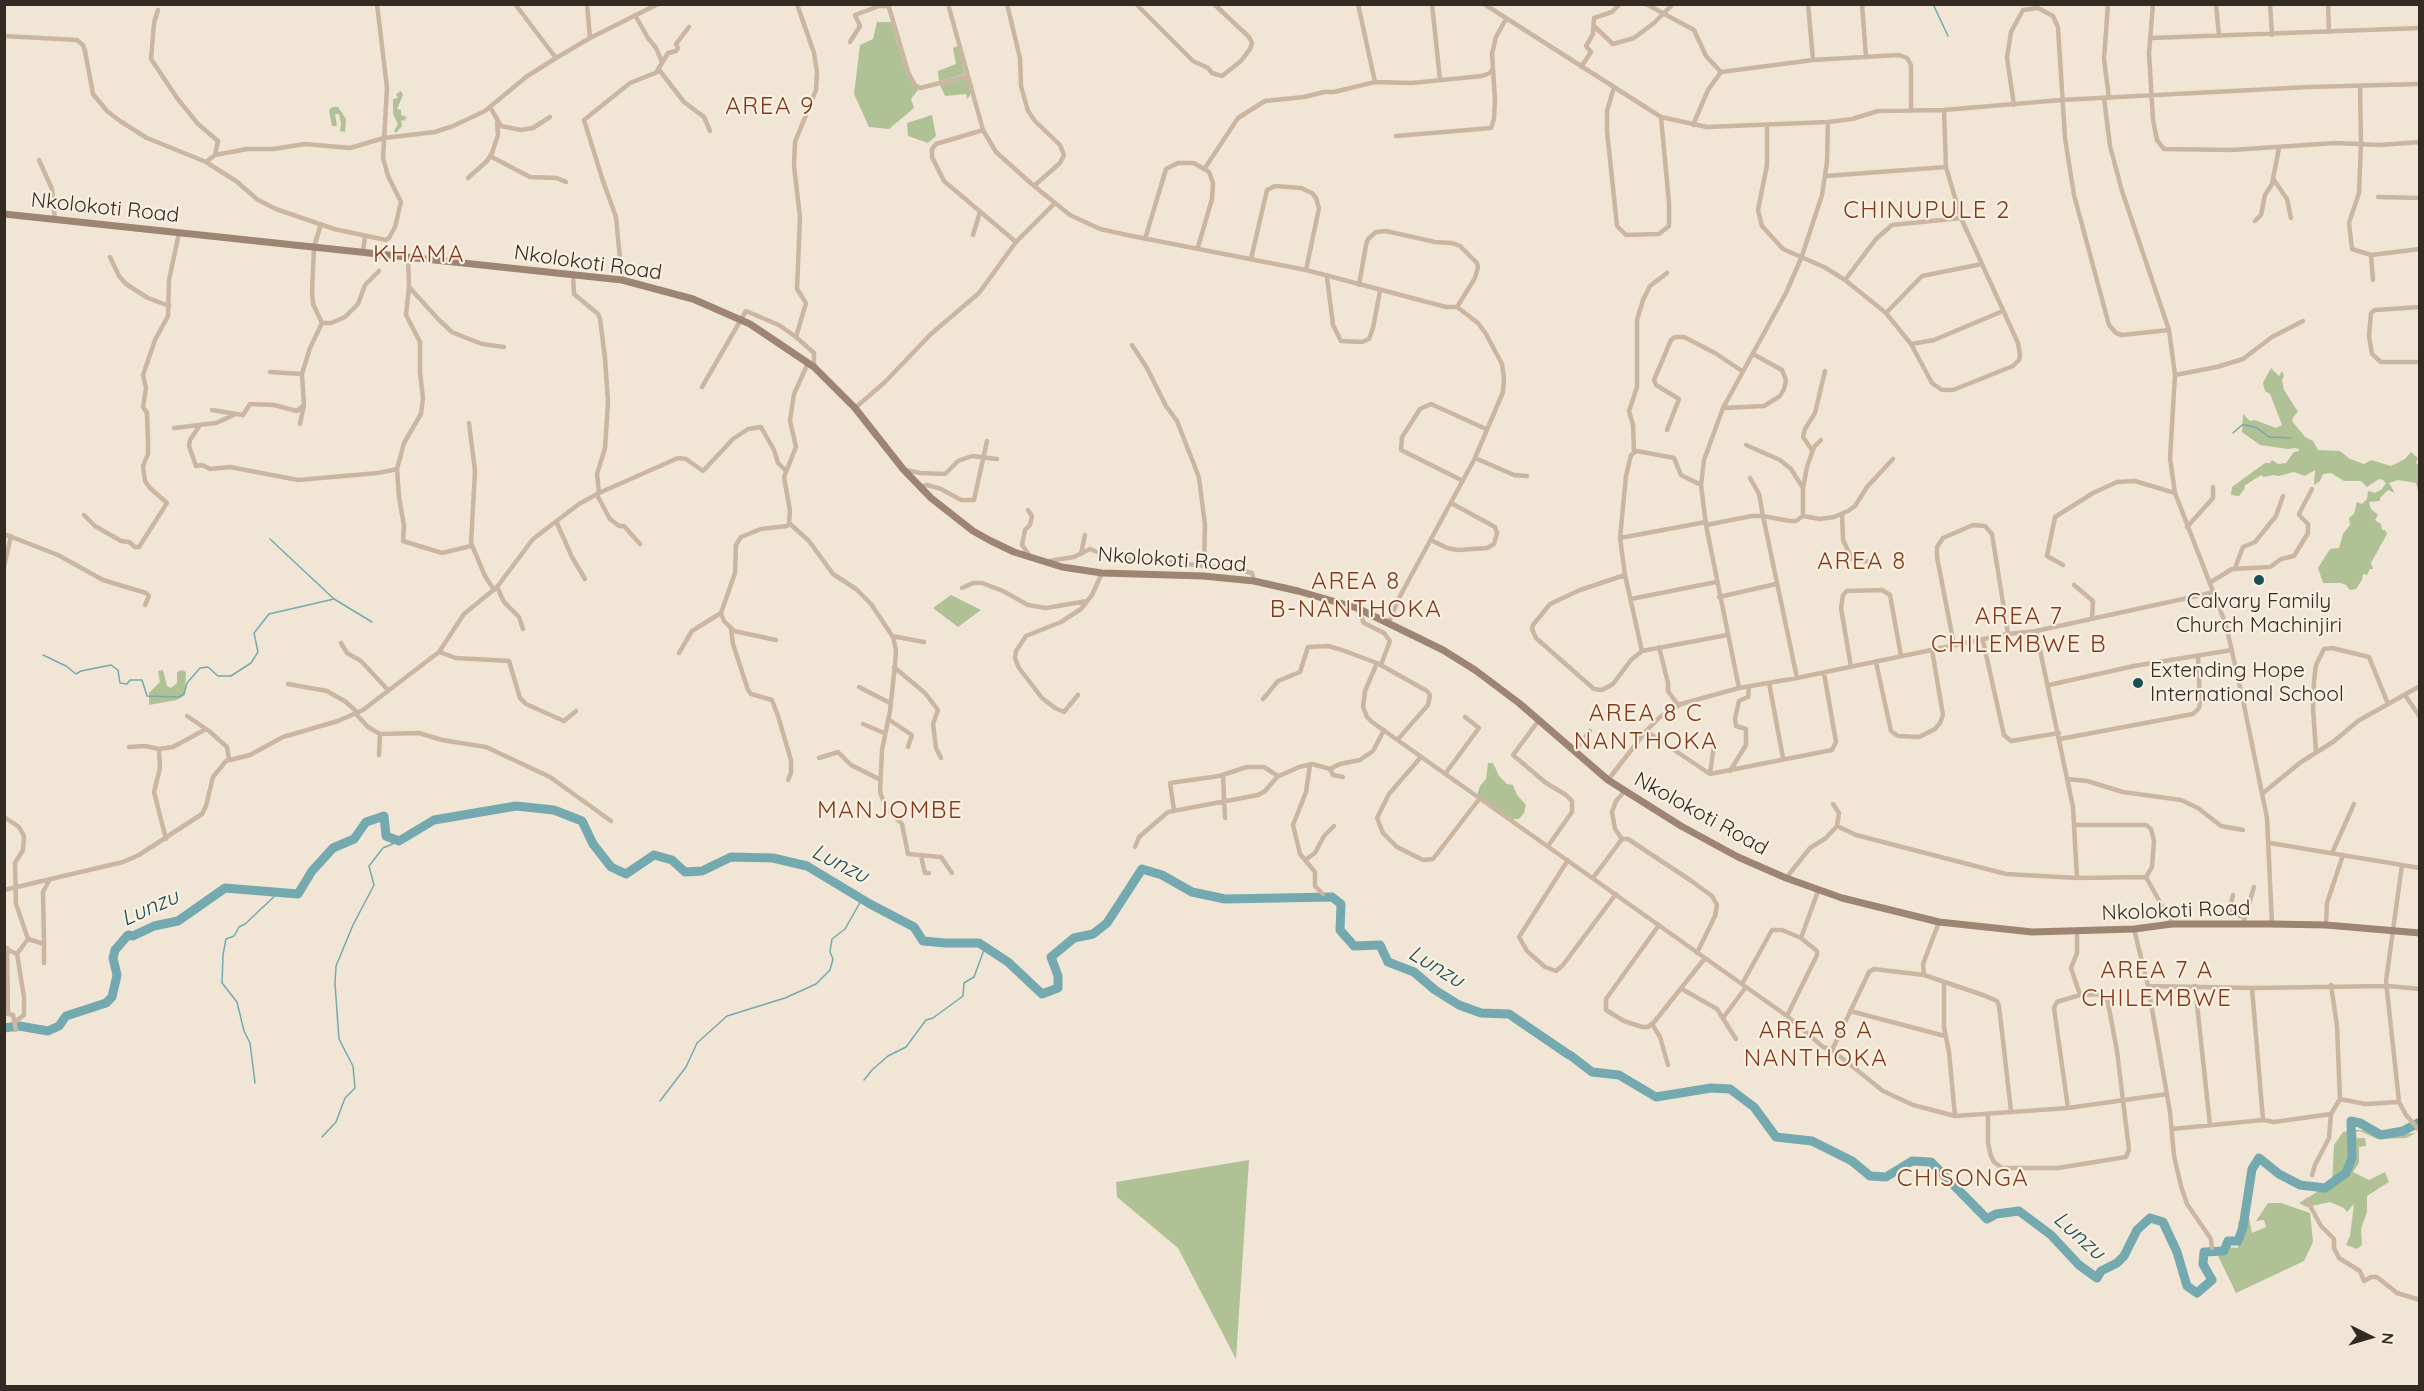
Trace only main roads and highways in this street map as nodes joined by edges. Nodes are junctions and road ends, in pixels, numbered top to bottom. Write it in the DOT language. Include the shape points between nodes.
graph roads {
  1 [pos="4,214"];
  2 [pos="2420,933"];
  1 -- 2 [label="main road, Nkolokoti Road" via="622,280 693,299 769,335 811,365 855,408 920,487 973,531 1014,552 1062,567 1102,573 1254,581 1357,608 1459,660 1498,686 1624,792 1714,845 1818,891 1939,922 2032,932 2243,920"];
}
